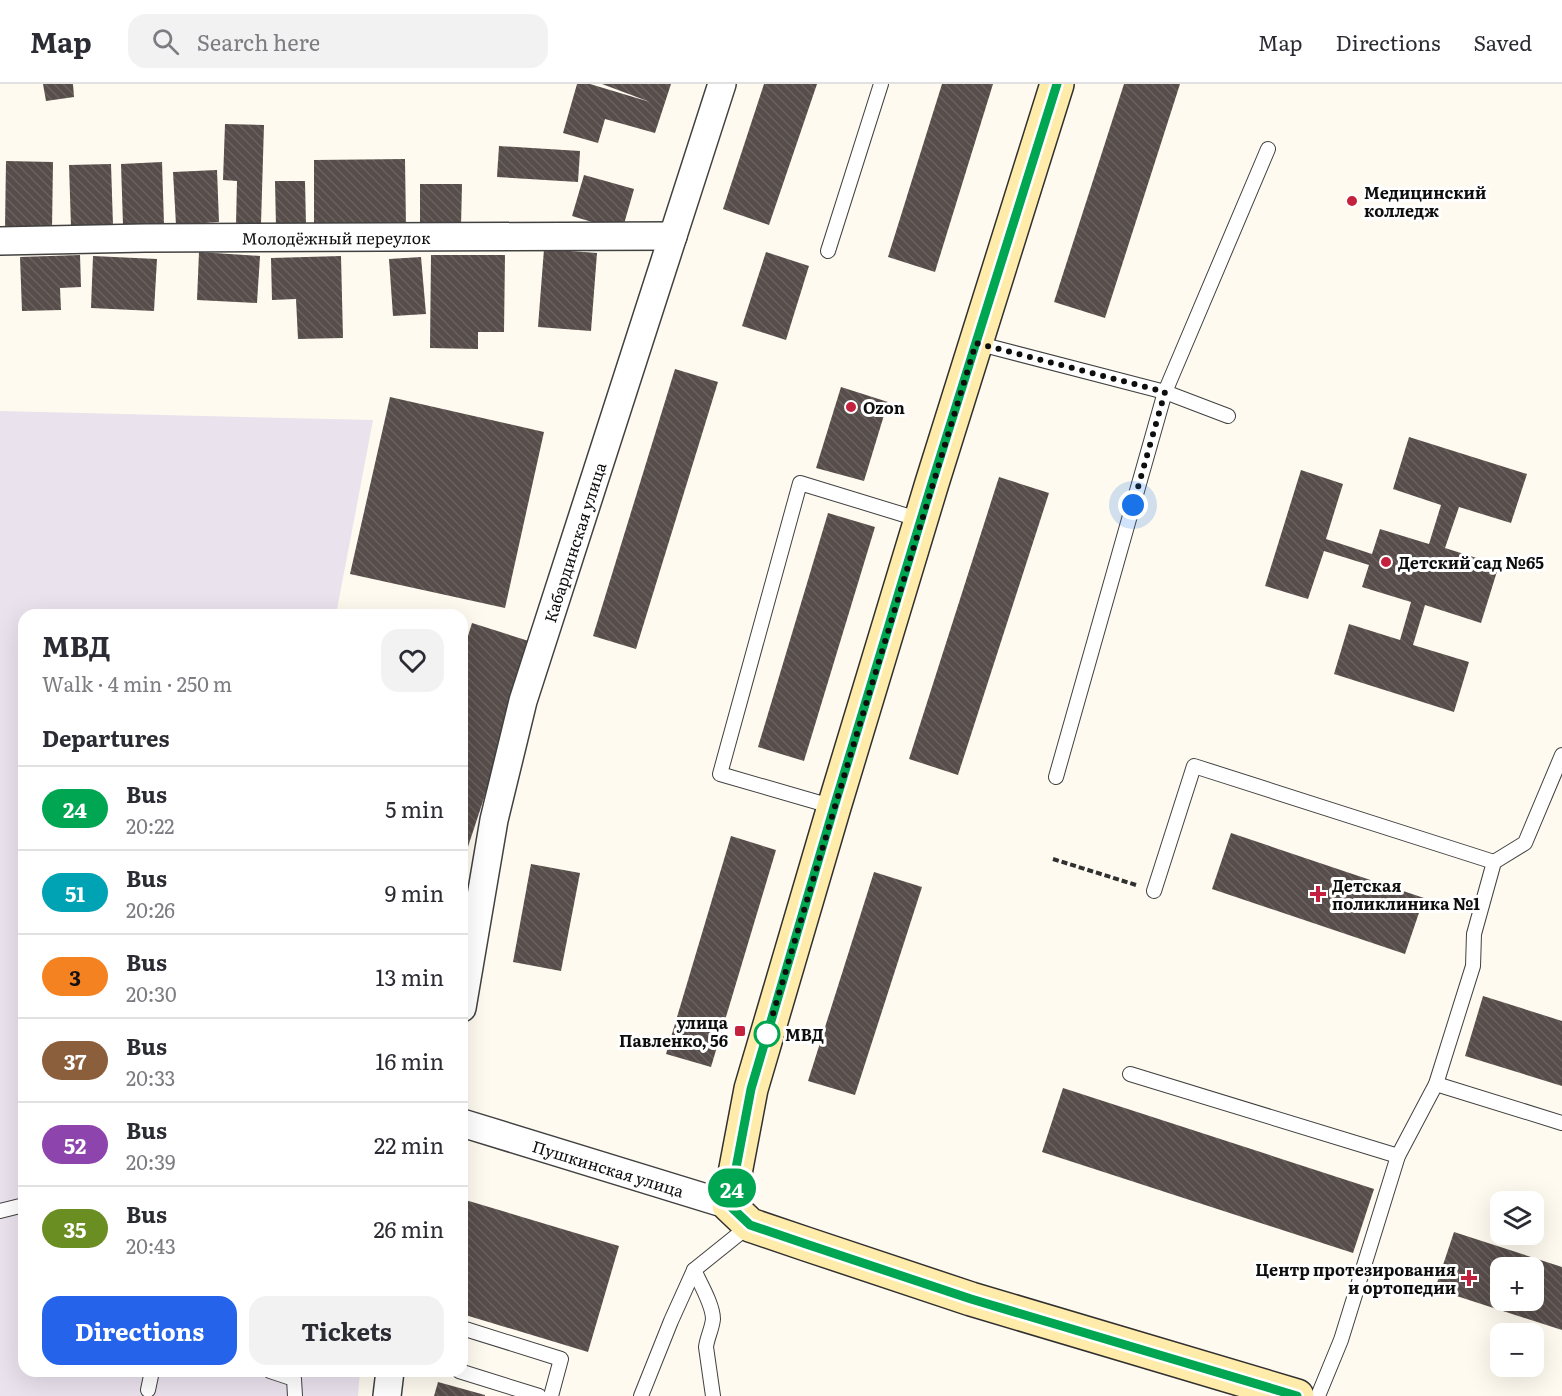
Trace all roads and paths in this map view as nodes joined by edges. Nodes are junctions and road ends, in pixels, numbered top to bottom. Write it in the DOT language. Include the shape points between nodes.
graph roads {
  1 [pos="722,84"];
  2 [pos="881,84"];
  3 [pos="1057,84"];
  4 [pos="1268,149"];
  5 [pos="673,236"];
  6 [pos="0,241"];
  7 [pos="828,251"];
  8 [pos="976,343"];
  9 [pos="1165,392"];
  10 [pos="1228,416"];
  11 [pos="921,520"];
  12 [pos="1562,755"];
  13 [pos="1056,777"];
  14 [pos="834,807"];
  15 [pos="1053,858"];
  16 [pos="1494,862"];
  17 [pos="1154,891"];
  18 [pos="468,973"];
  19 [pos="1130,1074"];
  20 [pos="1436,1084"];
  21 [pos="1562,1123"];
  22 [pos="468,1125"];
  23 [pos="1398,1156"];
  24 [pos="18,1206"];
  25 [pos="0,1211"];
  26 [pos="739,1215"];
  27 [pos="694,1270"];
  28 [pos="468,1330"];
  29 [pos="468,1374"];
  30 [pos="151,1377"];
  31 [pos="291,1377"];
  32 [pos="389,1377"];
  33 [pos="148,1390"];
  34 [pos="295,1396"];
  35 [pos="387,1396"];
  36 [pos="539,1396"];
  37 [pos="551,1396"];
  38 [pos="641,1396"];
  39 [pos="713,1396"];
  40 [pos="1297,1396"];
  41 [pos="1318,1396"];
  1 -- 5 [label="street, Кабардинская улица"];
  2 -- 7 [label="lane"];
  3 -- 8 [label="main road"];
  4 -- 9 [label="lane"];
  5 -- 6 [label="street, Молодёжный переулок"];
  5 -- 18 [label="street, Кабардинская улица" via="523,701 494,820"];
  8 -- 9 [label="lane"];
  8 -- 11 [label="main road"];
  9 -- 10 [label="lane"];
  9 -- 13 [label="lane"];
  11 -- 14 [label="main road"];
  11 -- 14 [label="lane" via="800,483 720,774"];
  12 -- 16 [label="lane" via="1525,843"];
  14 -- 26 [label="main road" via="751,1089"];
  15 -- 17 [label="path"];
  16 -- 17 [label="lane" via="1194,766"];
  16 -- 20 [label="lane" via="1474,934 1473,966"];
  19 -- 23 [label="lane"];
  20 -- 21 [label="lane"];
  20 -- 23 [label="lane"];
  22 -- 26 [label="street, Пушкинская улица"];
  23 -- 41 [label="lane" via="1341,1340"];
  24 -- 25 [label="lane"];
  26 -- 27 [label="lane"];
  26 -- 40 [label="main road, Пушкинская улица" via="971,1299"];
  27 -- 38 [label="lane"];
  27 -- 39 [label="lane" via="713,1320 706,1347"];
  28 -- 37 [label="lane" via="561,1359"];
  29 -- 36 [label="lane"];
  30 -- 33 [label="lane"];
  31 -- 34 [label="lane" via="294,1378"];
  32 -- 35 [label="street"];
}
